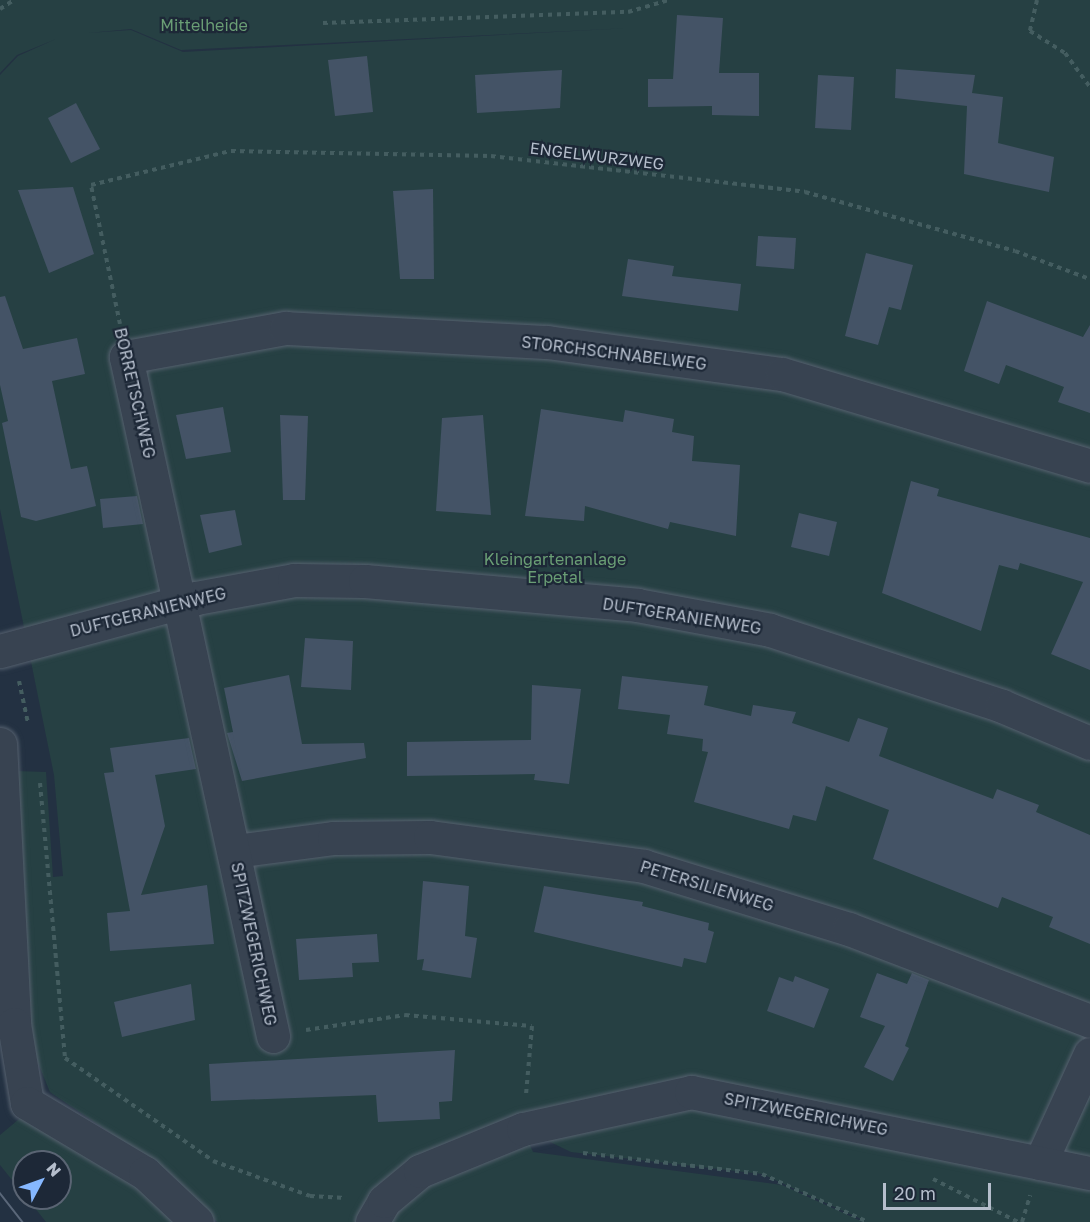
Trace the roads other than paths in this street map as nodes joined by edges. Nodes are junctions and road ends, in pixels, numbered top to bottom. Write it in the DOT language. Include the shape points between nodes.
graph roads {
  1 [pos="126,357"];
  2 [pos="1090,466"];
  3 [pos="182,601"];
  4 [pos="6,649"];
  5 [pos="1090,743"];
  6 [pos="0,744"];
  7 [pos="235,851"];
  8 [pos="1090,1021"];
  9 [pos="273,1036"];
  10 [pos="1090,1054"];
  11 [pos="1040,1163"];
  12 [pos="1090,1173"];
  13 [pos="378,1212"];
  14 [pos="197,1222"];
  1 -- 2 [label="street, STORCHSCHNABELWEG" via="286,328 547,342 782,375"];
  1 -- 3 [label="street, BORRETSCHWEG"];
  3 -- 4 [label="street, DUFTGERANIENWEG"];
  3 -- 5 [label="street, DUFTGERANIENWEG" via="294,580 365,581 637,605 770,630 1002,706"];
  3 -- 7 [label="street, SPITZWEGERICHWEG"];
  6 -- 14 [label="street" via="14,1024 27,1103 144,1173"];
  7 -- 8 [label="street, PETERSILIENWEG" via="334,838 430,837 644,866 849,929"];
  7 -- 9 [label="street, SPITZWEGERICHWEG"];
  10 -- 11 [label="street"];
  11 -- 12 [label="street, SPITZWEGERICHWEG"];
  11 -- 13 [label="street, SPITZWEGERICHWEG" via="691,1092 523,1129 420,1172"];
}
